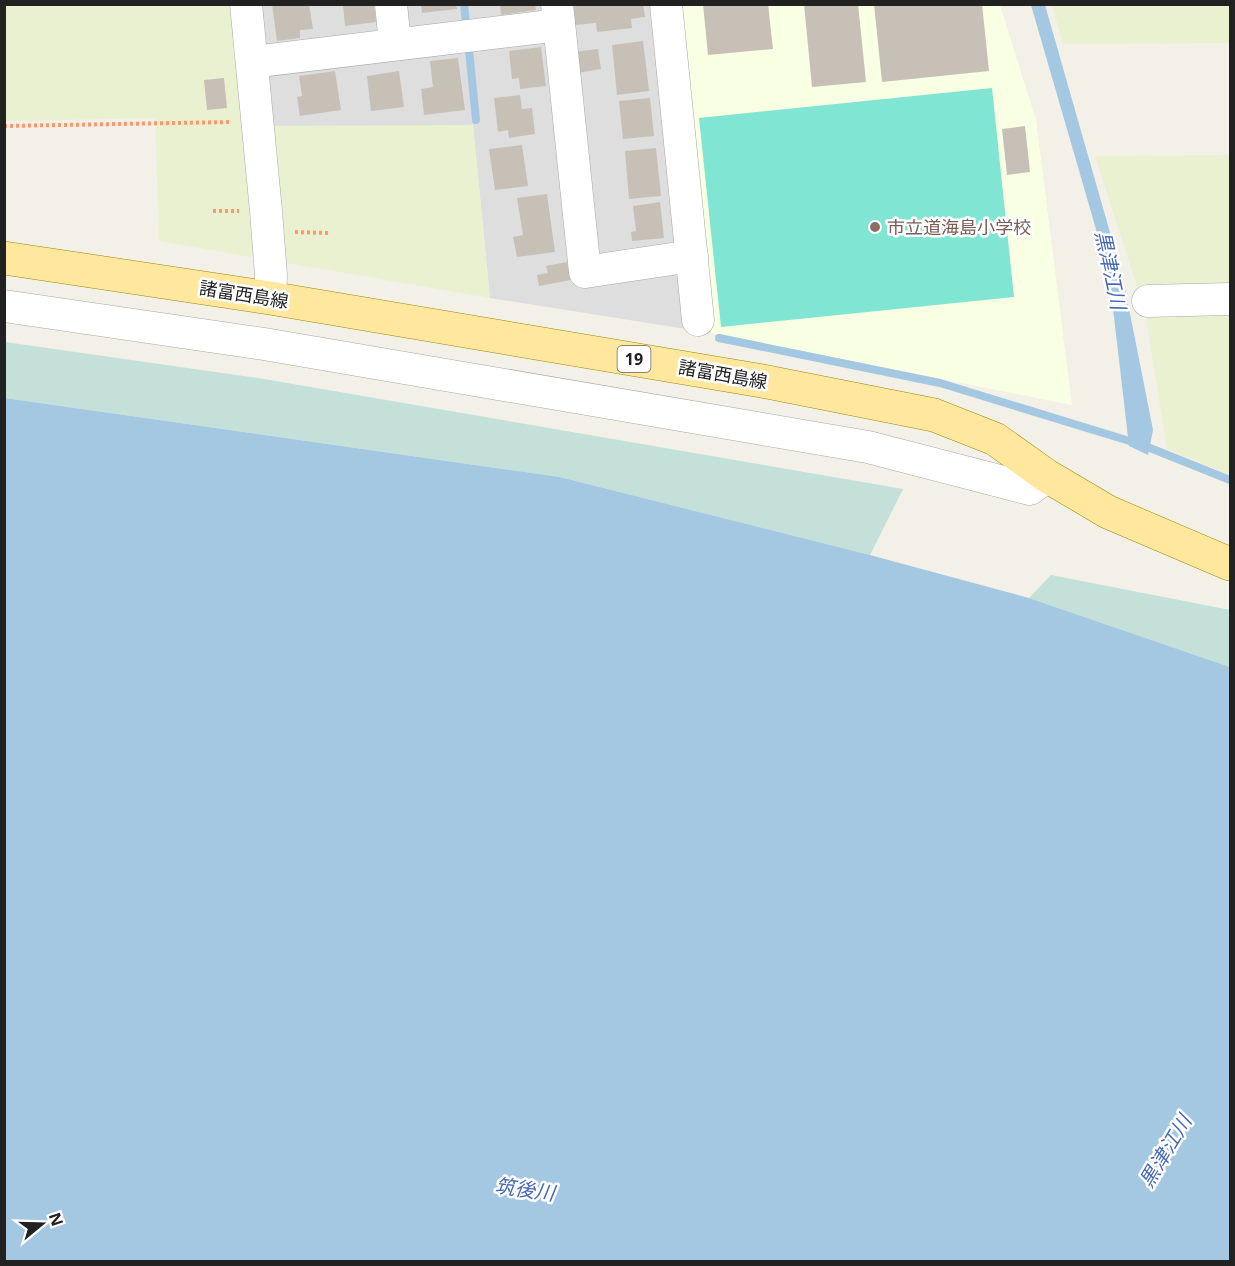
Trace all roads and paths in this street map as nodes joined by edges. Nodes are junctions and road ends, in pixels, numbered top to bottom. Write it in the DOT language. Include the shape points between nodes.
graph roads {
  1 [pos="246,4"];
  2 [pos="391,4"];
  3 [pos="666,4"];
  4 [pos="558,15"];
  5 [pos="395,45"];
  6 [pos="252,62"];
  7 [pos="258,121"];
  8 [pos="4,126"];
  9 [pos="692,256"];
  10 [pos="4,258"];
  11 [pos="270,298"];
  12 [pos="1230,299"];
  13 [pos="1148,301"];
  14 [pos="4,306"];
  15 [pos="698,320"];
  16 [pos="1047,476"];
  17 [pos="1230,564"];
  1 -- 6 [label="street"];
  2 -- 5 [label="street"];
  3 -- 9 [label="street"];
  4 -- 5 [label="street"];
  4 -- 9 [label="street" via="585,272"];
  5 -- 6 [label="street"];
  6 -- 7 [label="street"];
  7 -- 8 [label="path"];
  7 -- 11 [label="street"];
  9 -- 15 [label="street"];
  10 -- 11 [label="main road, 諸富西島線 / 19"];
  11 -- 16 [label="main road, 諸富西島線 / 19" via="762,381 934,415 995,438"];
  12 -- 13 [label="street"];
  14 -- 16 [label="street" via="264,344 868,447 1030,489"];
  16 -- 17 [label="main road, 諸富西島線 / 19" via="1108,512"];
}
